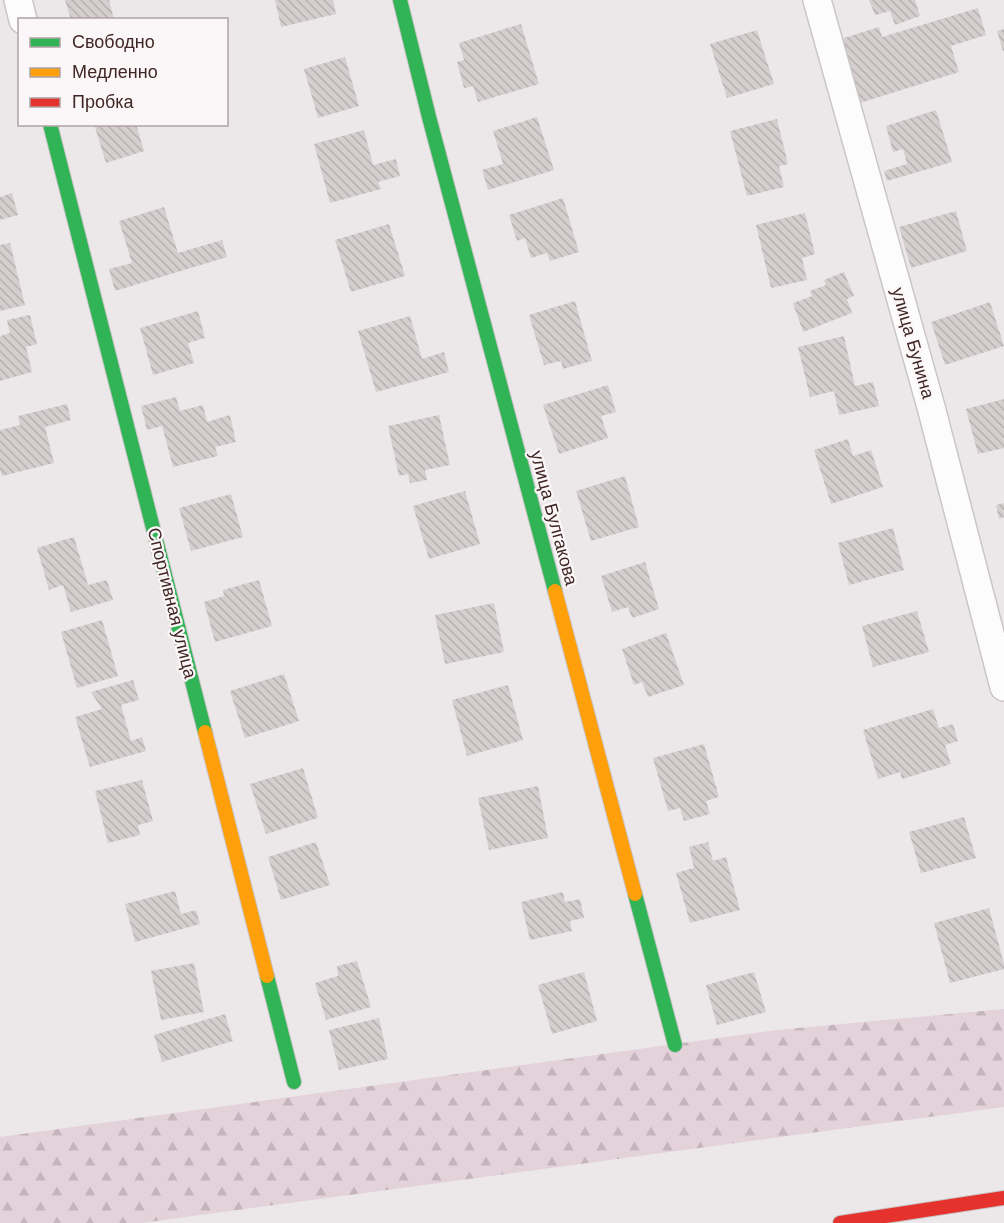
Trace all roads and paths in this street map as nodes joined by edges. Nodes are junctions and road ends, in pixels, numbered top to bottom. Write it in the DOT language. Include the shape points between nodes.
graph roads {
  1 [pos="18,0"];
  2 [pos="400,0"];
  3 [pos="817,0"];
  4 [pos="22,18"];
  5 [pos="51,126"];
  6 [pos="1004,687"];
  7 [pos="675,1045"];
  8 [pos="294,1082"];
  9 [pos="1004,1198"];
  10 [pos="840,1223"];
  1 -- 4 [label="street"];
  2 -- 7 [label="street, улица Булгакова"];
  3 -- 6 [label="street, улица Бунина" via="931,407"];
  5 -- 8 [label="street, Спортивная улица"];
  9 -- 10 [label="street"];
}
